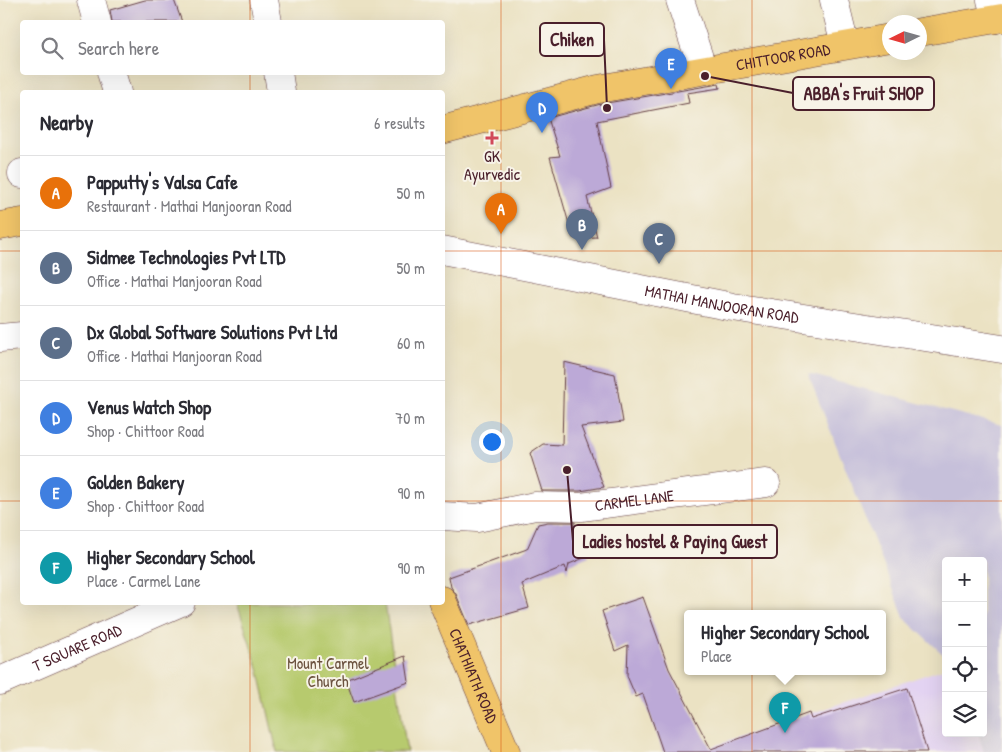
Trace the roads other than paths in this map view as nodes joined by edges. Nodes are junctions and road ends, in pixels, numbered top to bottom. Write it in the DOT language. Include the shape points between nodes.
graph roads {
  1 [pos="91,0"];
  2 [pos="264,0"];
  3 [pos="680,0"];
  4 [pos="834,0"];
  5 [pos="996,13"];
  6 [pos="96,20"];
  7 [pos="268,20"];
  8 [pos="927,30"];
  9 [pos="882,39"];
  10 [pos="845,45"];
  11 [pos="703,70"];
  12 [pos="112,75"];
  13 [pos="278,75"];
  14 [pos="116,90"];
  15 [pos="281,90"];
  16 [pos="445,129"];
  17 [pos="20,222"];
  18 [pos="0,226"];
  19 [pos="445,251"];
  20 [pos="20,336"];
  21 [pos="0,338"];
  22 [pos="1002,349"];
  23 [pos="766,483"];
  24 [pos="445,516"];
  25 [pos="174,605"];
  26 [pos="444,605"];
  27 [pos="0,681"];
  28 [pos="506,752"];
  1 -- 6 [label="street"];
  2 -- 7 [label="street"];
  3 -- 11 [label="street"];
  4 -- 10 [label="street"];
  5 -- 8 [label="main road"];
  9 -- 10 [label="main road, CHITTOOR ROAD"];
  10 -- 11 [label="main road, CHITTOOR ROAD"];
  11 -- 16 [label="main road, CHITTOOR ROAD" via="593,90"];
  12 -- 14 [label="street"];
  13 -- 15 [label="street"];
  17 -- 18 [label="main road"];
  19 -- 22 [label="street, MATHAI MANJOORAN ROAD" via="733,307"];
  20 -- 21 [label="street"];
  23 -- 24 [label="street, CARMEL LANE" via="582,508 535,506 477,518"];
  25 -- 27 [label="street, T SQUARE ROAD"];
  26 -- 28 [label="main road, CHATHIATH ROAD"];
}
